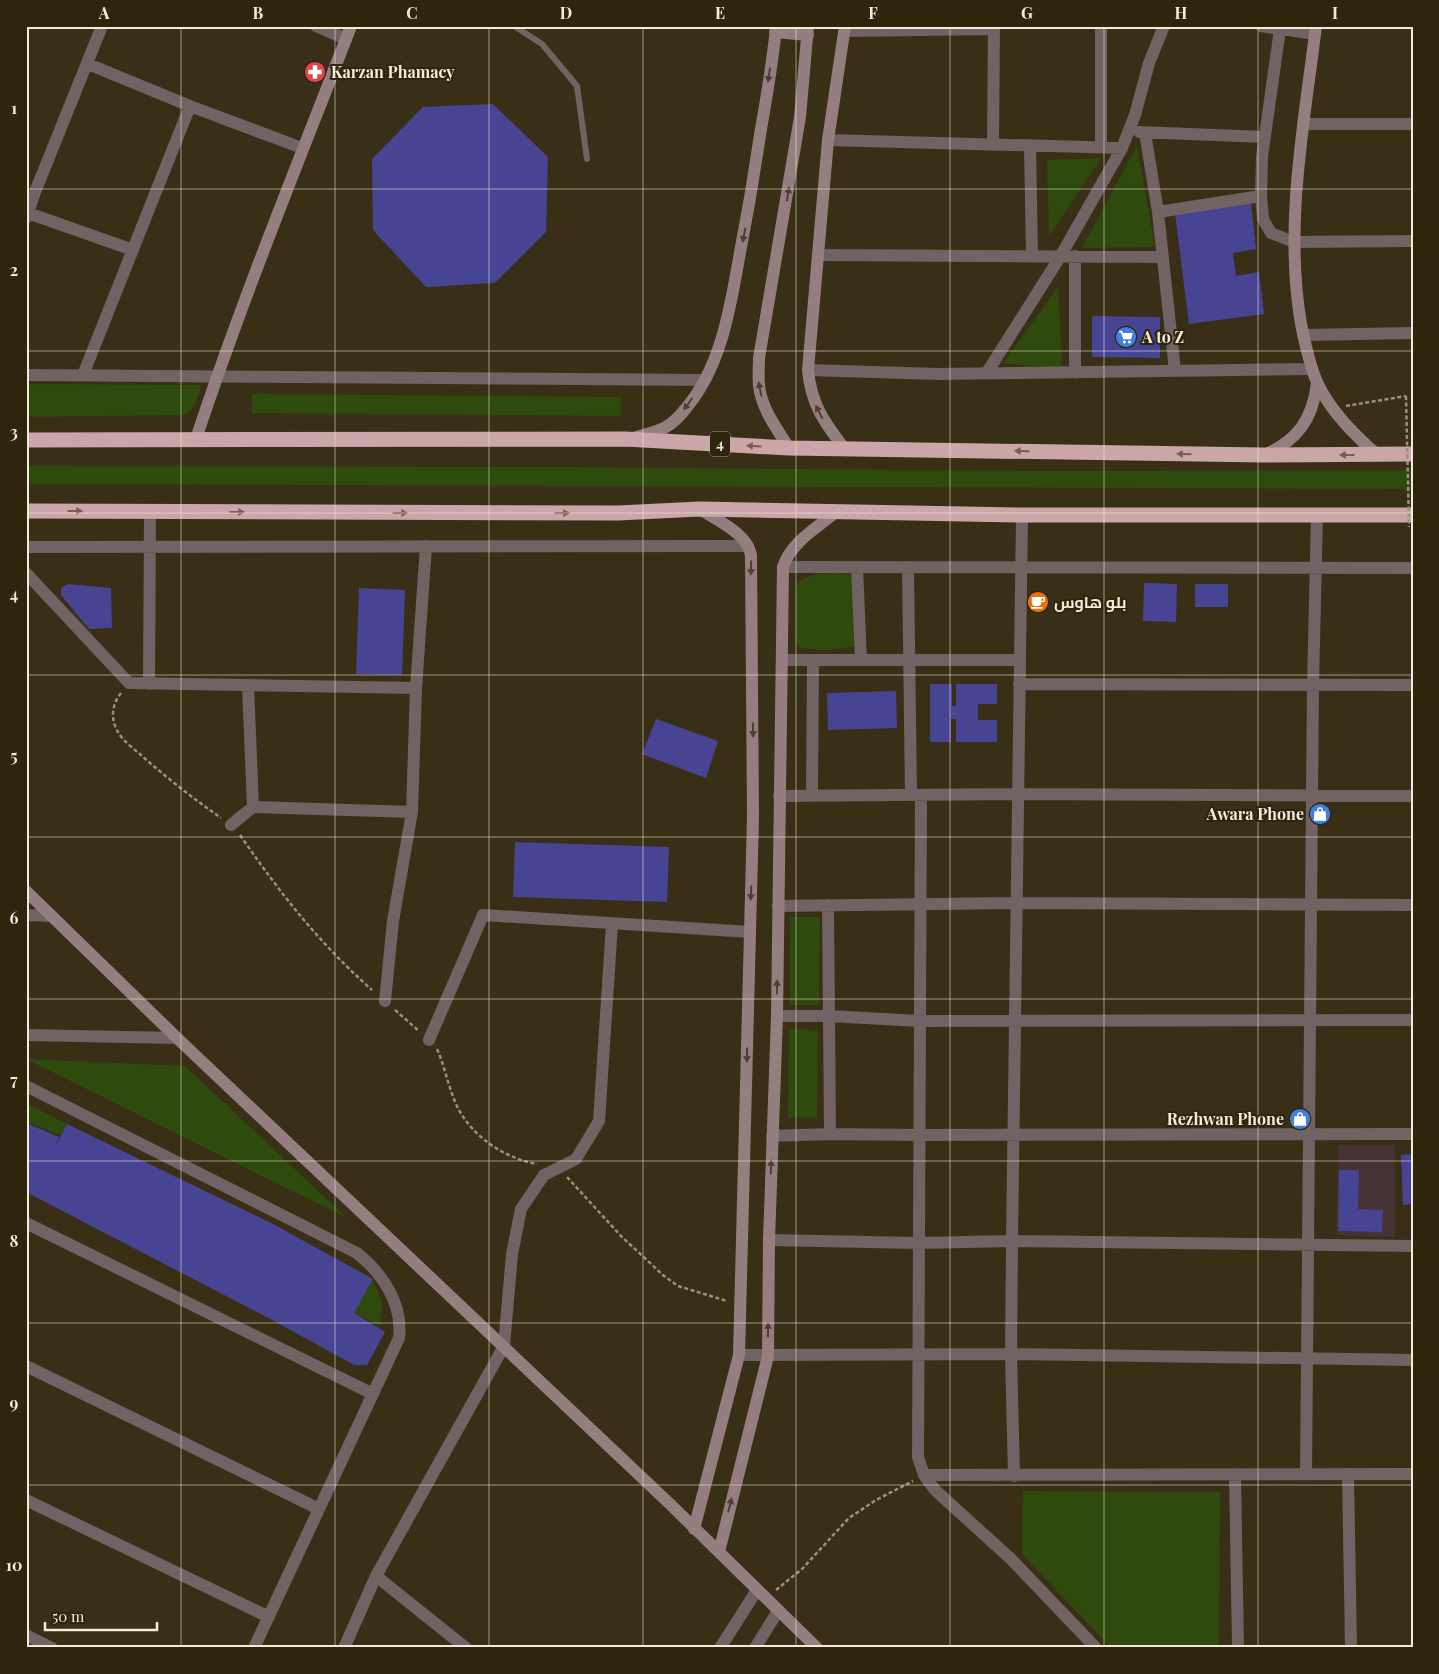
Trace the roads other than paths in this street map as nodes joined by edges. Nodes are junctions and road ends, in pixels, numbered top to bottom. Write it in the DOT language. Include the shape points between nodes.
graph roads {
  1 [pos="102,26"];
  2 [pos="316,26"];
  3 [pos="351,26"];
  4 [pos="514,26"];
  5 [pos="1102,26"];
  6 [pos="1164,26"];
  7 [pos="1261,26"];
  8 [pos="845,28"];
  9 [pos="994,28"];
  10 [pos="776,29"];
  11 [pos="1280,29"];
  12 [pos="1316,30"];
  13 [pos="808,31"];
  14 [pos="346,39"];
  15 [pos="88,64"];
  16 [pos="190,106"];
  17 [pos="1303,124"];
  18 [pos="1413,124"];
  19 [pos="1129,132"];
  20 [pos="1145,133"];
  21 [pos="1265,137"];
  22 [pos="828,140"];
  23 [pos="993,144"];
  24 [pos="1030,145"];
  25 [pos="1101,147"];
  26 [pos="302,148"];
  27 [pos="1122,148"];
  28 [pos="587,159"];
  29 [pos="30,191"];
  30 [pos="1261,196"];
  31 [pos="1158,212"];
  32 [pos="27,215"];
  33 [pos="1413,241"];
  34 [pos="1294,242"];
  35 [pos="133,250"];
  36 [pos="818,255"];
  37 [pos="1032,256"];
  38 [pos="1075,256"];
  39 [pos="1060,257"];
  40 [pos="1163,257"];
  41 [pos="1413,333"];
  42 [pos="1303,335"];
  43 [pos="1312,369"];
  44 [pos="808,370"];
  45 [pos="1175,371"];
  46 [pos="1075,373"];
  47 [pos="986,374"];
  48 [pos="26,375"];
  49 [pos="83,375"];
  50 [pos="217,375"];
  51 [pos="704,380"];
  52 [pos="1318,383"];
  53 [pos="196,439"];
  54 [pos="625,439"];
  55 [pos="26,440"];
  56 [pos="789,448"];
  57 [pos="844,448"];
  58 [pos="1377,454"];
  59 [pos="1413,454"];
  60 [pos="1263,455"];
  61 [pos="700,509"];
  62 [pos="26,511"];
  63 [pos="150,512"];
  64 [pos="836,512"];
  65 [pos="1022,515"];
  66 [pos="1317,516"];
  67 [pos="1411,521"];
  68 [pos="426,546"];
  69 [pos="748,546"];
  70 [pos="26,547"];
  71 [pos="150,547"];
  72 [pos="784,567"];
  73 [pos="858,567"];
  74 [pos="908,567"];
  75 [pos="1022,568"];
  76 [pos="1315,568"];
  77 [pos="1413,568"];
  78 [pos="26,573"];
  79 [pos="782,660"];
  80 [pos="813,660"];
  81 [pos="861,660"];
  82 [pos="909,660"];
  83 [pos="1020,660"];
  84 [pos="149,684"];
  85 [pos="1019,684"];
  86 [pos="1313,684"];
  87 [pos="248,685"];
  88 [pos="1413,685"];
  89 [pos="416,688"];
  90 [pos="1018,794"];
  91 [pos="916,795"];
  92 [pos="780,796"];
  93 [pos="812,796"];
  94 [pos="1312,796"];
  95 [pos="1413,796"];
  96 [pos="253,807"];
  97 [pos="412,812"];
  98 [pos="231,825"];
  99 [pos="26,891"];
  100 [pos="1016,903"];
  101 [pos="1311,904"];
  102 [pos="828,905"];
  103 [pos="920,905"];
  104 [pos="1413,905"];
  105 [pos="778,906"];
  106 [pos="26,916"];
  107 [pos="51,916"];
  108 [pos="612,924"];
  109 [pos="750,932"];
  110 [pos="385,1000"];
  111 [pos="776,1016"];
  112 [pos="829,1016"];
  113 [pos="1413,1020"];
  114 [pos="920,1021"];
  115 [pos="1015,1021"];
  116 [pos="1310,1021"];
  117 [pos="26,1035"];
  118 [pos="177,1038"];
  119 [pos="429,1040"];
  120 [pos="26,1086"];
  121 [pos="830,1134"];
  122 [pos="1309,1134"];
  123 [pos="1413,1134"];
  124 [pos="919,1135"];
  125 [pos="1014,1135"];
  126 [pos="772,1136"];
  127 [pos="26,1223"];
  128 [pos="769,1240"];
  129 [pos="1012,1242"];
  130 [pos="918,1243"];
  131 [pos="1308,1245"];
  132 [pos="1413,1246"];
  133 [pos="504,1346"];
  134 [pos="1012,1354"];
  135 [pos="739,1355"];
  136 [pos="917,1355"];
  137 [pos="768,1356"];
  138 [pos="1307,1358"];
  139 [pos="1413,1360"];
  140 [pos="26,1366"];
  141 [pos="373,1394"];
  142 [pos="1235,1474"];
  143 [pos="1306,1474"];
  144 [pos="1348,1474"];
  145 [pos="1413,1474"];
  146 [pos="924,1475"];
  147 [pos="1014,1476"];
  148 [pos="26,1500"];
  149 [pos="319,1509"];
  150 [pos="694,1529"];
  151 [pos="719,1552"];
  152 [pos="376,1576"];
  153 [pos="761,1595"];
  154 [pos="778,1611"];
  155 [pos="268,1617"];
  156 [pos="26,1635"];
  157 [pos="52,1648"];
  158 [pos="254,1648"];
  159 [pos="344,1648"];
  160 [pos="466,1648"];
  161 [pos="720,1648"];
  162 [pos="756,1648"];
  163 [pos="817,1648"];
  164 [pos="1096,1648"];
  165 [pos="1238,1648"];
  166 [pos="1351,1648"];
  1 -- 15 [label="street"];
  2 -- 14 [label="street"];
  3 -- 14 [label="main road"];
  4 -- 28 [label="lane" via="542,44 577,86"];
  5 -- 25 [label="street"];
  6 -- 19 [label="street" via="1149,63"];
  7 -- 11 [label="street"];
  8 -- 9 [label="street"];
  8 -- 22 [label="main road"];
  9 -- 23 [label="street"];
  10 -- 13 [label="main road"];
  10 -- 51 [label="main road, one-way" via="736,278 718,349"];
  11 -- 12 [label="street"];
  11 -- 21 [label="street"];
  12 -- 17 [label="main road"];
  56 -- 13 [label="main road, one-way" via="762,397 760,358 800,116"];
  14 -- 26 [label="main road"];
  15 -- 16 [label="street"];
  15 -- 29 [label="street"];
  16 -- 26 [label="street"];
  16 -- 35 [label="street"];
  17 -- 18 [label="street"];
  17 -- 34 [label="main road"];
  19 -- 20 [label="street"];
  19 -- 27 [label="street"];
  20 -- 21 [label="street"];
  20 -- 31 [label="street"];
  21 -- 30 [label="street"];
  22 -- 23 [label="street"];
  22 -- 36 [label="main road"];
  23 -- 24 [label="street"];
  24 -- 25 [label="street"];
  24 -- 37 [label="street"];
  25 -- 27 [label="street"];
  26 -- 50 [label="main road"];
  27 -- 39 [label="street"];
  29 -- 32 [label="street"];
  30 -- 31 [label="street"];
  30 -- 34 [label="street" via="1263,219 1271,233"];
  31 -- 40 [label="street"];
  32 -- 35 [label="street"];
  33 -- 34 [label="street"];
  34 -- 42 [label="main road"];
  35 -- 49 [label="street"];
  36 -- 37 [label="street"];
  36 -- 44 [label="main road"];
  37 -- 39 [label="street"];
  38 -- 39 [label="street"];
  38 -- 40 [label="street"];
  38 -- 46 [label="street"];
  39 -- 47 [label="street"];
  40 -- 45 [label="street"];
  41 -- 42 [label="street"];
  42 -- 43 [label="main road"];
  43 -- 45 [label="street"];
  43 -- 52 [label="main road"];
  44 -- 47 [label="street"];
  57 -- 44 [label="main road, one-way" via="820,415"];
  45 -- 46 [label="street"];
  46 -- 47 [label="street"];
  48 -- 49 [label="street"];
  49 -- 50 [label="street"];
  50 -- 51 [label="street"];
  50 -- 53 [label="main road"];
  51 -- 54 [label="main road, one-way" via="688,407 672,423 659,432"];
  52 -- 58 [label="main road" via="1342,420"];
  52 -- 60 [label="main road" via="1313,406 1302,427 1285,444"];
  53 -- 54 [label="highway, 4"];
  53 -- 55 [label="highway, 4"];
  56 -- 54 [label="highway, 4, one-way"];
  56 -- 57 [label="highway, 4"];
  60 -- 57 [label="highway, 4, one-way"];
  58 -- 59 [label="highway, 4"];
  58 -- 60 [label="highway, 4, one-way"];
  63 -- 61 [label="highway, one-way" via="618,513"];
  61 -- 64 [label="highway"];
  61 -- 69 [label="main road" via="740,535"];
  62 -- 63 [label="highway, one-way"];
  63 -- 71 [label="street"];
  64 -- 65 [label="highway"];
  64 -- 72 [label="main road" via="798,543"];
  65 -- 66 [label="highway"];
  65 -- 75 [label="street"];
  66 -- 67 [label="highway"];
  66 -- 76 [label="street"];
  68 -- 69 [label="street"];
  68 -- 71 [label="street"];
  68 -- 89 [label="street"];
  69 -- 109 [label="main road, one-way" via="752,561"];
  70 -- 71 [label="street"];
  71 -- 84 [label="street"];
  72 -- 73 [label="street"];
  72 -- 79 [label="main road"];
  73 -- 74 [label="street"];
  73 -- 81 [label="street"];
  74 -- 75 [label="street"];
  74 -- 82 [label="street"];
  75 -- 76 [label="street"];
  75 -- 83 [label="street"];
  76 -- 77 [label="street"];
  76 -- 86 [label="street"];
  78 -- 84 [label="street" via="130,683"];
  79 -- 80 [label="street"];
  79 -- 92 [label="main road"];
  80 -- 81 [label="street"];
  80 -- 93 [label="street"];
  81 -- 82 [label="street"];
  82 -- 83 [label="street"];
  82 -- 91 [label="street"];
  83 -- 85 [label="street"];
  84 -- 87 [label="street"];
  85 -- 86 [label="street"];
  85 -- 90 [label="street"];
  86 -- 88 [label="street"];
  86 -- 94 [label="street"];
  87 -- 89 [label="street"];
  87 -- 96 [label="street"];
  89 -- 97 [label="street"];
  90 -- 91 [label="street"];
  90 -- 94 [label="street"];
  90 -- 100 [label="street"];
  91 -- 93 [label="street"];
  91 -- 103 [label="street"];
  92 -- 93 [label="street"];
  92 -- 105 [label="main road"];
  94 -- 95 [label="street"];
  94 -- 101 [label="street"];
  96 -- 97 [label="street"];
  96 -- 98 [label="street"];
  97 -- 110 [label="street" via="393,921"];
  99 -- 107 [label="main road"];
  100 -- 101 [label="street"];
  100 -- 103 [label="street"];
  100 -- 115 [label="street"];
  101 -- 104 [label="street"];
  101 -- 116 [label="street"];
  102 -- 103 [label="street"];
  102 -- 105 [label="street"];
  102 -- 112 [label="street"];
  103 -- 114 [label="street"];
  111 -- 105 [label="main road, one-way"];
  106 -- 107 [label="street"];
  107 -- 118 [label="main road"];
  108 -- 109 [label="street"];
  108 -- 119 [label="street" via="482,915"];
  108 -- 133 [label="street" via="599,1121 576,1159 544,1175 521,1209 512,1254"];
  109 -- 135 [label="main road, one-way"];
  111 -- 112 [label="street"];
  111 -- 126 [label="main road"];
  112 -- 114 [label="street"];
  112 -- 121 [label="street"];
  113 -- 116 [label="street"];
  114 -- 115 [label="street"];
  114 -- 124 [label="street"];
  115 -- 116 [label="street"];
  115 -- 125 [label="street"];
  116 -- 122 [label="street"];
  117 -- 118 [label="street"];
  118 -- 133 [label="main road"];
  120 -- 141 [label="street" via="357,1253 367,1261 392,1295 400,1319 400,1338"];
  121 -- 124 [label="street"];
  121 -- 126 [label="street"];
  122 -- 123 [label="street"];
  122 -- 125 [label="street"];
  122 -- 131 [label="street"];
  124 -- 125 [label="street"];
  124 -- 130 [label="street"];
  125 -- 129 [label="street"];
  128 -- 126 [label="main road, one-way"];
  127 -- 141 [label="street"];
  128 -- 130 [label="street"];
  137 -- 128 [label="main road, one-way"];
  129 -- 130 [label="street"];
  129 -- 131 [label="street"];
  129 -- 134 [label="street"];
  130 -- 136 [label="street"];
  131 -- 132 [label="street"];
  131 -- 138 [label="street"];
  133 -- 150 [label="main road"];
  133 -- 152 [label="street"];
  134 -- 136 [label="street"];
  134 -- 138 [label="street"];
  134 -- 147 [label="street"];
  135 -- 137 [label="street"];
  135 -- 150 [label="main road"];
  136 -- 137 [label="street"];
  136 -- 146 [label="street" via="918,1457"];
  151 -- 137 [label="main road, one-way"];
  138 -- 139 [label="street"];
  138 -- 143 [label="street"];
  140 -- 149 [label="street"];
  141 -- 149 [label="street"];
  142 -- 143 [label="street"];
  142 -- 147 [label="street"];
  142 -- 165 [label="street"];
  143 -- 144 [label="street"];
  144 -- 145 [label="street"];
  144 -- 166 [label="street"];
  146 -- 147 [label="street"];
  146 -- 164 [label="street" via="935,1490 1011,1559"];
  148 -- 155 [label="street"];
  149 -- 155 [label="street"];
  150 -- 151 [label="main road"];
  151 -- 153 [label="main road"];
  152 -- 159 [label="street"];
  152 -- 160 [label="street"];
  153 -- 154 [label="main road"];
  153 -- 161 [label="street"];
  154 -- 162 [label="street"];
  154 -- 163 [label="main road"];
  155 -- 158 [label="street"];
  156 -- 157 [label="street"];
}
